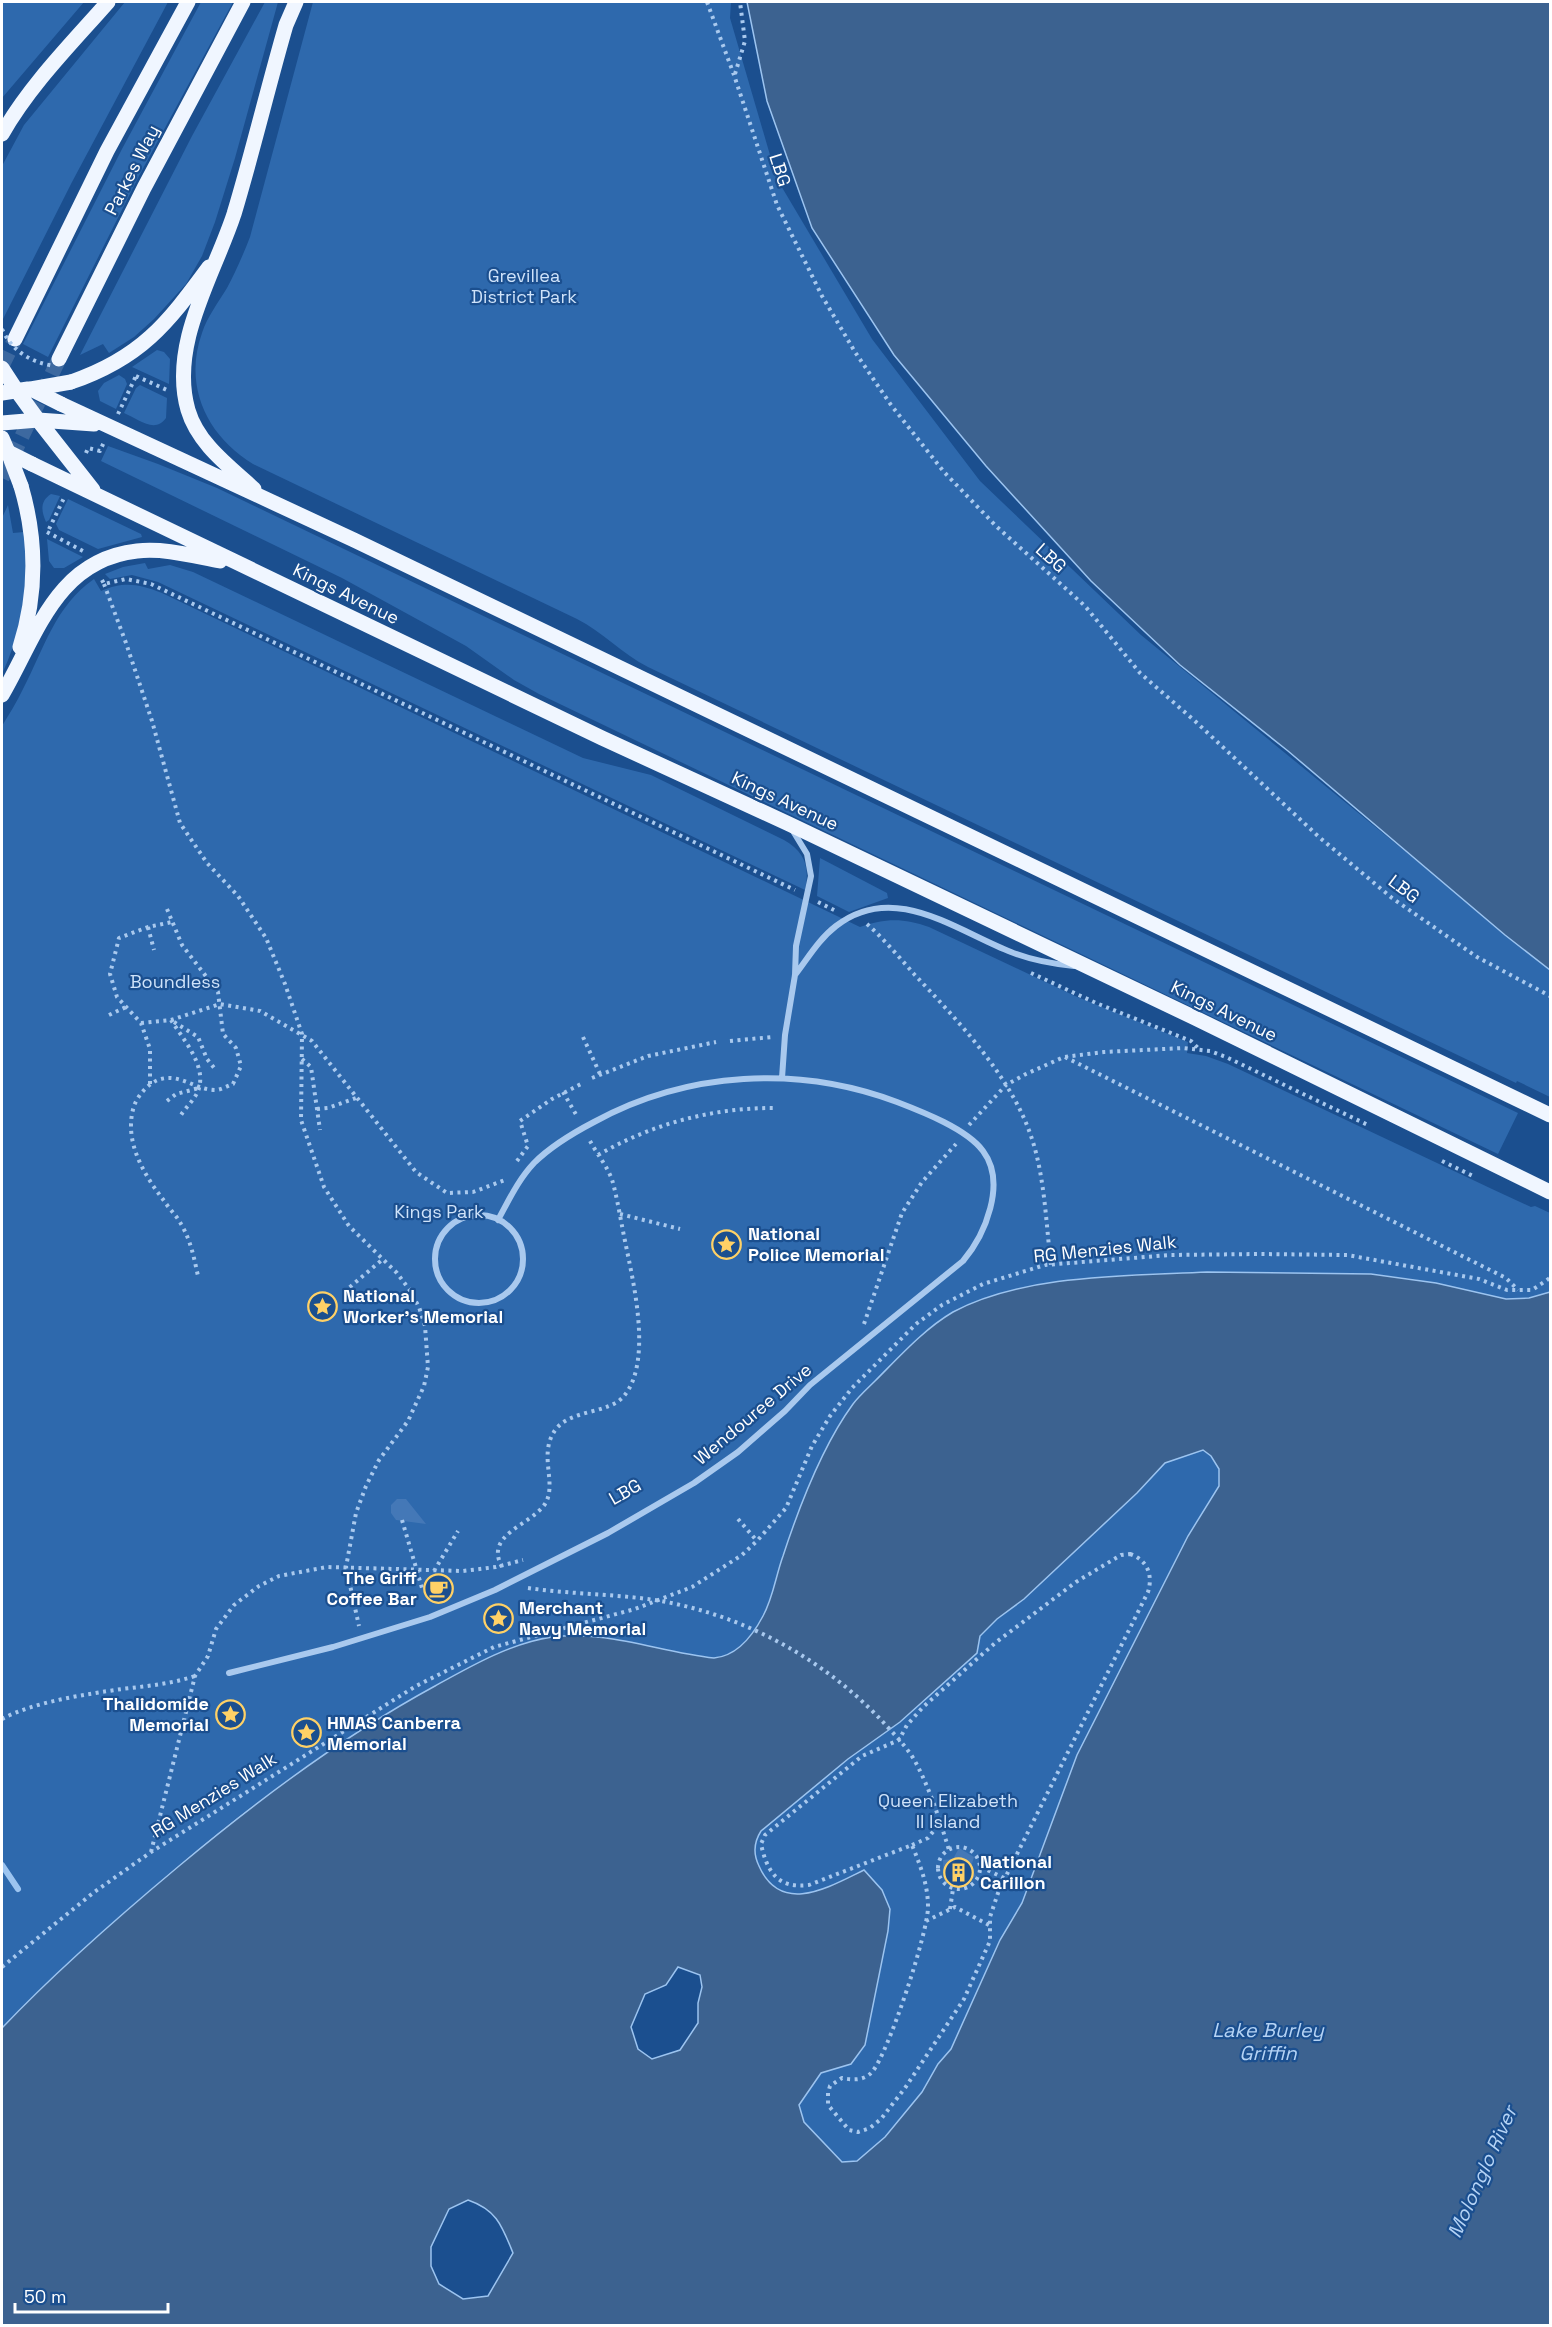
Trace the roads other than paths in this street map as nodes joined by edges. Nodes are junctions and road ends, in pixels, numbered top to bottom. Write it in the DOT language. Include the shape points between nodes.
graph roads {
  1 [pos="108,2"];
  2 [pos="188,2"];
  3 [pos="243,2"];
  4 [pos="296,2"];
  5 [pos="2,134"];
  6 [pos="220,253"];
  7 [pos="15,339"];
  8 [pos="61,362"];
  9 [pos="4,372"];
  10 [pos="24,390"];
  11 [pos="2,393"];
  12 [pos="2,423"];
  13 [pos="46,424"];
  14 [pos="112,427"];
  15 [pos="4,446"];
  16 [pos="96,494"];
  17 [pos="265,500"];
  18 [pos="238,564"];
  19 [pos="5,688"];
  20 [pos="789,824"];
  21 [pos="1093,969"];
  22 [pos="795,975"];
  23 [pos="783,1078"];
  24 [pos="1551,1115"];
  25 [pos="1551,1192"];
  26 [pos="498,1220"];
  27 [pos="229,1673"];
  1 -- 5 [label="main road" via="34,87"];
  2 -- 7 [label="main road, Parkes Way" via="107,151"];
  3 -- 8 [label="main road, Parkes Way" via="144,188"];
  4 -- 6 [label="main road"];
  6 -- 10 [label="main road, bridge" via="160,329 130,354 71,382"];
  6 -- 17 [label="main road" via="185,345 182,372 186,401 195,428 210,448"];
  9 -- 10 [label="main road"];
  10 -- 11 [label="main road"];
  10 -- 13 [label="main road, bridge"];
  10 -- 14 [label="main road, bridge"];
  12 -- 13 [label="main road, bridge"];
  13 -- 14 [label="main road"];
  13 -- 16 [label="main road"];
  14 -- 17 [label="main road"];
  15 -- 16 [label="main road, Kings Avenue, bridge" via="32,464"];
  15 -- 19 [label="main road, bridge" via="21,486 32,535 33,582 26,629"];
  16 -- 18 [label="main road, Kings Avenue"];
  17 -- 24 [label="main road"];
  18 -- 19 [label="main road" via="149,551 118,555 93,564 58,593"];
  18 -- 20 [label="main road, Kings Avenue"];
  20 -- 21 [label="main road, Kings Avenue"];
  20 -- 22 [label="street" via="807,854 811,872 796,946"];
  21 -- 22 [label="street" via="1023,957 921,912 888,907 859,912 838,924"];
  21 -- 25 [label="main road, Kings Avenue"];
  22 -- 23 [label="street"];
  23 -- 26 [label="street, Wendouree Drive" via="680,1088 604,1116 564,1139 535,1163"];
  23 -- 27 [label="street, Wendouree Drive" via="832,1083 884,1097 938,1120 981,1149 992,1173 992,1194 984,1226 957,1267 810,1385 744,1446 684,1489 600,1537 495,1590 430,1617"];
  26 -- 26 [label="street" via="514,1234 520,1246 522,1268 517,1281 503,1296 490,1302 469,1302 456,1297 438,1276 435,1255 439,1241 464,1218"];
}
